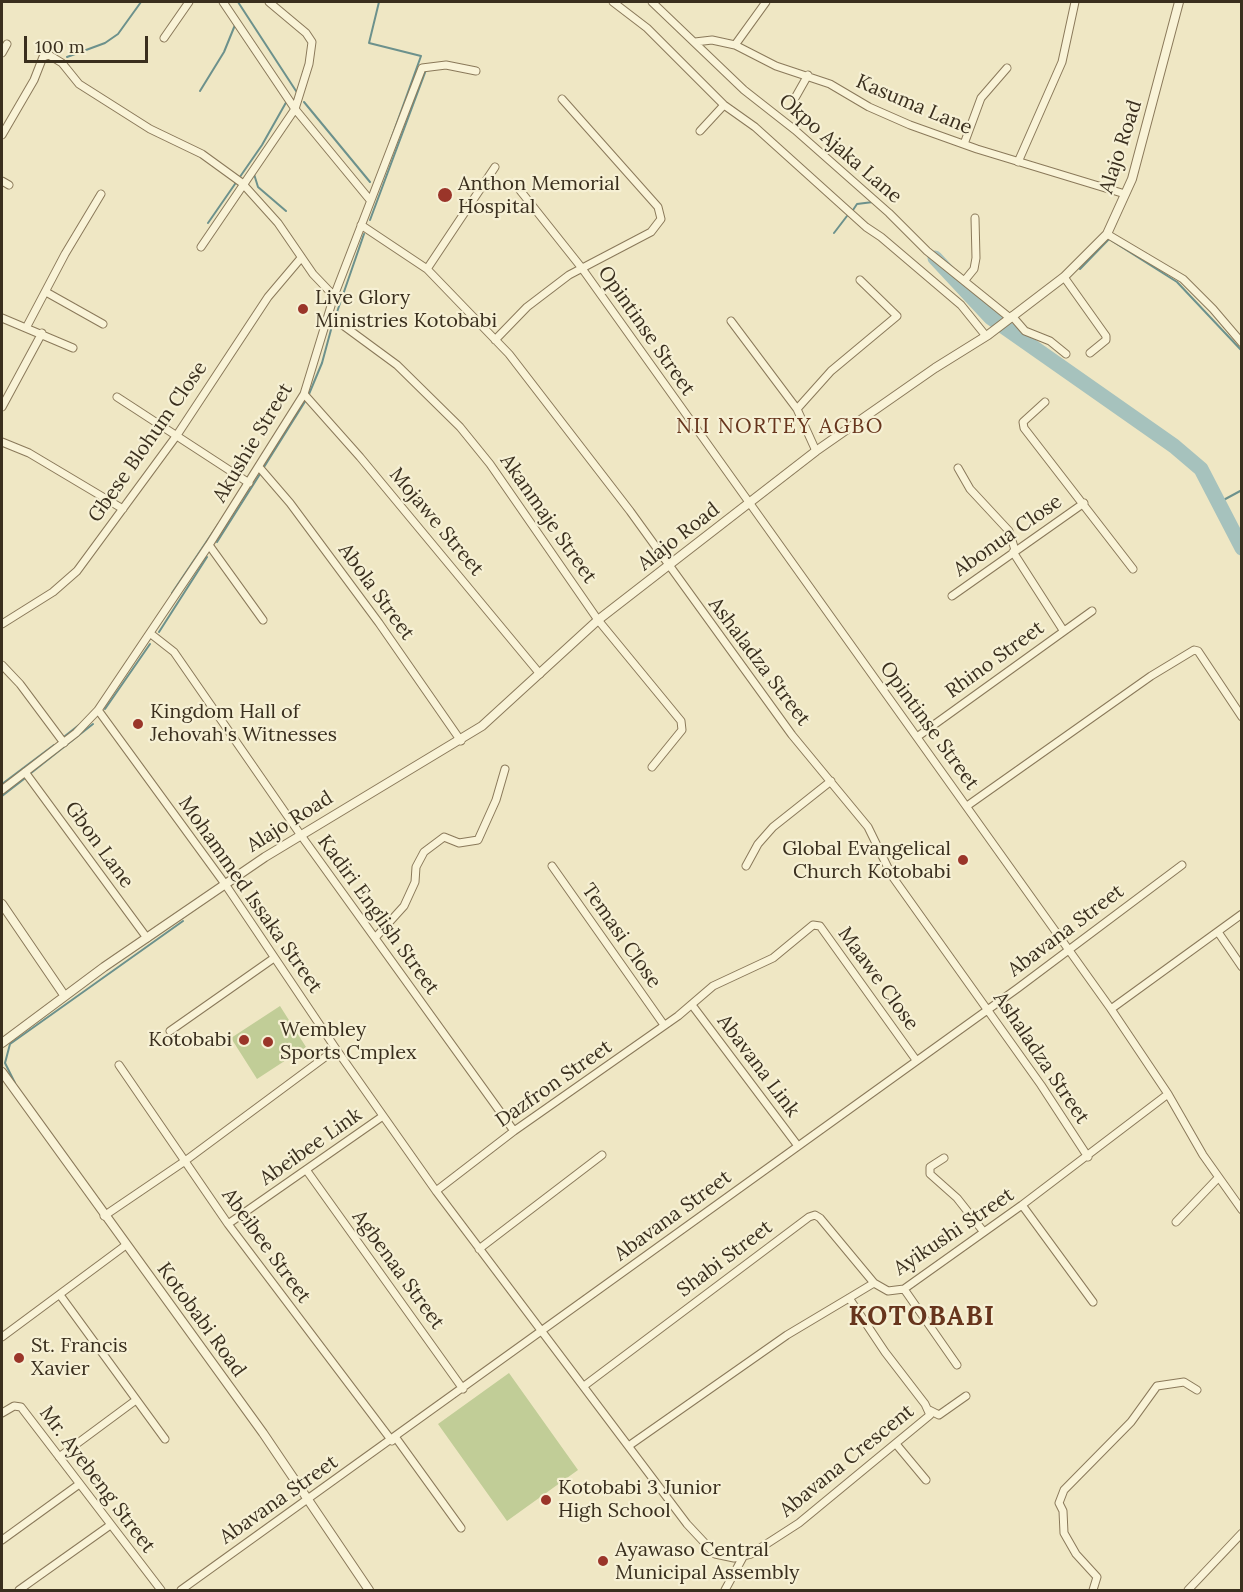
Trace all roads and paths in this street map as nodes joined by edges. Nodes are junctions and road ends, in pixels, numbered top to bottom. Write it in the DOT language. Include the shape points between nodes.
graph roads {
  1 [pos="189,2"];
  2 [pos="223,2"];
  3 [pos="269,2"];
  4 [pos="613,2"];
  5 [pos="652,2"];
  6 [pos="766,2"];
  7 [pos="1075,2"];
  8 [pos="1179,2"];
  9 [pos="164,38"];
  10 [pos="695,42"];
  11 [pos="7,44"];
  12 [pos="735,45"];
  13 [pos="2,53"];
  14 [pos="1007,68"];
  15 [pos="476,71"];
  16 [pos="808,75"];
  17 [pos="795,98"];
  18 [pos="562,99"];
  19 [pos="724,105"];
  20 [pos="295,109"];
  21 [pos="700,131"];
  22 [pos="2,135"];
  23 [pos="964,144"];
  24 [pos="1018,162"];
  25 [pos="495,167"];
  26 [pos="2,181"];
  27 [pos="242,183"];
  28 [pos="515,184"];
  29 [pos="9,185"];
  30 [pos="101,194"];
  31 [pos="1125,194"];
  32 [pos="370,200"];
  33 [pos="975,218"];
  34 [pos="361,225"];
  35 [pos="1107,234"];
  36 [pos="201,247"];
  37 [pos="301,258"];
  38 [pos="581,267"];
  39 [pos="427,268"];
  40 [pos="1064,277"];
  41 [pos="860,280"];
  42 [pos="965,280"];
  43 [pos="46,292"];
  44 [pos="334,296"];
  45 [pos="329,315"];
  46 [pos="1010,317"];
  47 [pos="2,318"];
  48 [pos="731,321"];
  49 [pos="103,324"];
  50 [pos="26,328"];
  51 [pos="42,333"];
  52 [pos="987,335"];
  53 [pos="495,340"];
  54 [pos="1242,343"];
  55 [pos="73,348"];
  56 [pos="1090,353"];
  57 [pos="1066,354"];
  58 [pos="304,394"];
  59 [pos="117,397"];
  60 [pos="1045,402"];
  61 [pos="2,406"];
  62 [pos="797,409"];
  63 [pos="177,435"];
  64 [pos="2,442"];
  65 [pos="816,451"];
  66 [pos="259,467"];
  67 [pos="957,468"];
  68 [pos="249,483"];
  69 [pos="749,503"];
  70 [pos="1084,503"];
  71 [pos="123,509"];
  72 [pos="209,545"];
  73 [pos="1014,551"];
  74 [pos="668,567"];
  75 [pos="1133,569"];
  76 [pos="952,596"];
  77 [pos="1092,610"];
  78 [pos="263,620"];
  79 [pos="598,620"];
  80 [pos="2,624"];
  81 [pos="1064,630"];
  82 [pos="151,634"];
  83 [pos="2,665"];
  84 [pos="540,674"];
  85 [pos="99,710"];
  86 [pos="1242,717"];
  87 [pos="917,737"];
  88 [pos="461,741"];
  89 [pos="64,743"];
  90 [pos="652,767"];
  91 [pos="505,769"];
  92 [pos="25,772"];
  93 [pos="831,781"];
  94 [pos="2,790"];
  95 [pos="967,806"];
  96 [pos="300,834"];
  97 [pos="1182,865"];
  98 [pos="552,866"];
  99 [pos="746,866"];
  100 [pos="225,884"];
  101 [pos="2,904"];
  102 [pos="1242,914"];
  103 [pos="1218,932"];
  104 [pos="147,938"];
  105 [pos="375,938"];
  106 [pos="1069,951"];
  107 [pos="274,958"];
  108 [pos="1242,967"];
  109 [pos="64,995"];
  110 [pos="692,1005"];
  111 [pos="988,1009"];
  112 [pos="1111,1009"];
  113 [pos="664,1025"];
  114 [pos="170,1031"];
  115 [pos="2,1043"];
  116 [pos="336,1049"];
  117 [pos="916,1060"];
  118 [pos="119,1065"];
  119 [pos="2,1072"];
  120 [pos="1168,1094"];
  121 [pos="383,1116"];
  122 [pos="514,1131"];
  123 [pos="798,1146"];
  124 [pos="602,1155"];
  125 [pos="1088,1157"];
  126 [pos="944,1158"];
  127 [pos="185,1161"];
  128 [pos="307,1171"];
  129 [pos="1218,1178"];
  130 [pos="436,1191"];
  131 [pos="1022,1205"];
  132 [pos="1242,1210"];
  133 [pos="104,1216"];
  134 [pos="1176,1222"];
  135 [pos="228,1224"];
  136 [pos="983,1231"];
  137 [pos="126,1245"];
  138 [pos="479,1249"];
  139 [pos="874,1283"];
  140 [pos="904,1289"];
  141 [pos="60,1294"];
  142 [pos="849,1298"];
  143 [pos="1093,1302"];
  144 [pos="544,1331"];
  145 [pos="2,1337"];
  146 [pos="957,1365"];
  147 [pos="584,1386"];
  148 [pos="463,1389"];
  149 [pos="1197,1390"];
  150 [pos="966,1396"];
  151 [pos="136,1400"];
  152 [pos="929,1410"];
  153 [pos="2,1413"];
  154 [pos="165,1439"];
  155 [pos="394,1440"];
  156 [pos="896,1444"];
  157 [pos="630,1445"];
  158 [pos="59,1456"];
  159 [pos="926,1480"];
  160 [pos="78,1485"];
  161 [pos="308,1499"];
  162 [pos="109,1526"];
  163 [pos="461,1528"];
  164 [pos="1242,1533"];
  165 [pos="2,1540"];
  166 [pos="743,1557"];
  167 [pos="19,1590"];
  168 [pos="161,1590"];
  169 [pos="181,1590"];
  170 [pos="369,1590"];
  171 [pos="724,1590"];
  172 [pos="1093,1590"];
  173 [pos="1188,1590"];
  1 -- 9 [label="street"];
  2 -- 20 [label="street"];
  3 -- 20 [label="street" via="312,42"];
  4 -- 19 [label="street" via="647,28"];
  5 -- 10 [label="street, Okpo Ajaka Lane"];
  6 -- 12 [label="street"];
  7 -- 24 [label="street" via="1062,62"];
  8 -- 31 [label="street, Alajo Road" via="1142,149"];
  10 -- 12 [label="street, Kasuma Lane" via="712,40"];
  10 -- 42 [label="street, Okpo Ajaka Lane" via="744,90"];
  11 -- 13 [label="street"];
  12 -- 16 [label="street, Kasuma Lane" via="776,66"];
  14 -- 23 [label="street" via="981,98"];
  15 -- 32 [label="street, Akushie Street" via="446,65 422,68"];
  16 -- 17 [label="street"];
  16 -- 23 [label="street, Kasuma Lane" via="910,125"];
  18 -- 38 [label="street" via="662,213 651,232"];
  19 -- 21 [label="street"];
  19 -- 52 [label="street" via="756,127 866,227 961,305"];
  20 -- 27 [label="street"];
  20 -- 32 [label="street"];
  22 -- 27 [label="street" via="45,54 62,63 79,84 150,129 202,154"];
  23 -- 24 [label="street, Kasuma Lane"];
  24 -- 31 [label="street, Kasuma Lane"];
  25 -- 39 [label="street"];
  26 -- 29 [label="street"];
  27 -- 36 [label="street"];
  27 -- 37 [label="street" via="278,223"];
  28 -- 38 [label="street, Opintinse Street"];
  30 -- 43 [label="street"];
  31 -- 35 [label="street, Alajo Road"];
  32 -- 34 [label="street, Akushie Street"];
  33 -- 42 [label="street" via="976,258 974,269"];
  34 -- 39 [label="street, Ashaladza Street"];
  34 -- 44 [label="street, Akushie Street"];
  35 -- 40 [label="street, Alajo Road"];
  35 -- 54 [label="street" via="1183,279"];
  37 -- 44 [label="street"];
  37 -- 63 [label="street, Gbese Blohum Close" via="268,297"];
  38 -- 53 [label="street" via="527,307"];
  38 -- 69 [label="street, Opintinse Street"];
  39 -- 53 [label="street, Ashaladza Street"];
  40 -- 46 [label="street, Alajo Road"];
  40 -- 56 [label="street" via="1106,336"];
  41 -- 62 [label="street" via="897,316 831,371"];
  42 -- 46 [label="street, Okpo Ajaka Lane"];
  43 -- 49 [label="street"];
  43 -- 50 [label="street"];
  44 -- 45 [label="street, Akushie Street"];
  45 -- 58 [label="street, Akushie Street"];
  45 -- 79 [label="street, Akanmaje Street" via="397,365 460,427"];
  46 -- 52 [label="street, Alajo Road"];
  46 -- 57 [label="street, Okpo Ajaka Lane"];
  47 -- 50 [label="street"];
  48 -- 62 [label="street"];
  50 -- 51 [label="street"];
  51 -- 55 [label="street"];
  51 -- 61 [label="street"];
  52 -- 65 [label="street, Alajo Road"];
  53 -- 74 [label="street, Ashaladza Street" via="623,502"];
  58 -- 66 [label="street, Akushie Street"];
  58 -- 84 [label="street, Mojawe Street"];
  59 -- 63 [label="street"];
  60 -- 70 [label="street" via="1023,422 1024,428"];
  62 -- 65 [label="street"];
  63 -- 68 [label="street"];
  63 -- 71 [label="street, Gbese Blohum Close"];
  64 -- 71 [label="street" via="29,453"];
  65 -- 69 [label="street, Alajo Road"];
  66 -- 68 [label="street, Akushie Street"];
  66 -- 88 [label="street, Abola Street" via="372,614"];
  67 -- 73 [label="street, Rhino Street" via="970,489 1010,531"];
  68 -- 72 [label="street, Akushie Street"];
  69 -- 74 [label="street, Alajo Road"];
  69 -- 87 [label="street, Opintinse Street"];
  70 -- 73 [label="street, Abonua Close"];
  70 -- 75 [label="street"];
  71 -- 80 [label="street, Gbese Blohum Close" via="73,576"];
  72 -- 78 [label="street"];
  72 -- 82 [label="street, Akushie Street"];
  73 -- 76 [label="street, Abonua Close"];
  73 -- 81 [label="street, Rhino Street"];
  74 -- 79 [label="street, Alajo Road"];
  74 -- 93 [label="street, Ashaladza Street" via="792,735"];
  77 -- 81 [label="street, Rhino Street"];
  79 -- 84 [label="street, Alajo Road"];
  79 -- 90 [label="street, Akanmaje Street" via="681,721 682,730"];
  81 -- 87 [label="street, Rhino Street"];
  82 -- 85 [label="street, Akushie Street"];
  82 -- 96 [label="street, Kadiri English Street" via="174,652"];
  83 -- 89 [label="street"];
  84 -- 88 [label="street, Alajo Road"];
  85 -- 89 [label="street, Akushie Street"];
  85 -- 100 [label="street, Mohammed Issaka Street"];
  86 -- 95 [label="street" via="1194,650"];
  87 -- 95 [label="street, Opintinse Street"];
  88 -- 96 [label="street, Alajo Road"];
  89 -- 92 [label="street, Akushie Street"];
  91 -- 105 [label="street" via="478,840 455,843 447,837 440,838 422,855 415,882 400,911"];
  92 -- 94 [label="street, Akushie Street"];
  92 -- 104 [label="street, Gbon Lane"];
  93 -- 99 [label="street" via="773,827"];
  93 -- 111 [label="street, Ashaladza Street" via="868,827 892,876"];
  95 -- 106 [label="street, Opintinse Street"];
  96 -- 100 [label="street, Alajo Road"];
  96 -- 105 [label="street, Kadiri English Street"];
  97 -- 106 [label="street, Abavana Street"];
  98 -- 113 [label="street, Temasi Close"];
  100 -- 104 [label="street, Alajo Road"];
  100 -- 107 [label="street, Mohammed Issaka Street"];
  101 -- 109 [label="street"];
  102 -- 103 [label="street"];
  103 -- 108 [label="street"];
  103 -- 112 [label="street"];
  104 -- 109 [label="street, Alajo Road"];
  105 -- 122 [label="street, Kadiri English Street"];
  106 -- 111 [label="street, Abavana Street"];
  106 -- 112 [label="street, Opintinse Street"];
  107 -- 114 [label="street"];
  107 -- 116 [label="street, Mohammed Issaka Street"];
  109 -- 115 [label="street, Alajo Road"];
  110 -- 113 [label="street, Dazfron Street"];
  110 -- 117 [label="street, Maawe Close" via="713,986 773,958 817,925"];
  110 -- 123 [label="street, Abavana Link"];
  111 -- 117 [label="street, Abavana Street"];
  111 -- 125 [label="street, Ashaladza Street"];
  112 -- 120 [label="street, Opintinse Street"];
  113 -- 122 [label="street, Dazfron Street"];
  116 -- 121 [label="street, Mohammed Issaka Street"];
  116 -- 127 [label="street"];
  117 -- 123 [label="street, Abavana Street"];
  118 -- 127 [label="street, Abeibee Street"];
  119 -- 133 [label="street, Kotobabi Road"];
  120 -- 125 [label="street, Ayikushi Street"];
  120 -- 129 [label="street, Opintinse Street"];
  121 -- 128 [label="street, Abeibee Link"];
  121 -- 130 [label="street, Mohammed Issaka Street"];
  122 -- 130 [label="street, Dazfron Street"];
  123 -- 144 [label="street, Abavana Street"];
  124 -- 138 [label="street"];
  125 -- 131 [label="street, Ayikushi Street"];
  126 -- 136 [label="street" via="930,1167 930,1174 957,1198"];
  127 -- 133 [label="street"];
  127 -- 135 [label="street, Abeibee Street"];
  128 -- 135 [label="street, Abeibee Link"];
  128 -- 148 [label="street, Agbenaa Street"];
  129 -- 132 [label="street, Opintinse Street"];
  129 -- 134 [label="street"];
  130 -- 138 [label="street, Mohammed Issaka Street"];
  131 -- 136 [label="street, Ayikushi Street"];
  131 -- 143 [label="street"];
  133 -- 137 [label="street, Kotobabi Road"];
  135 -- 155 [label="street, Abeibee Street"];
  136 -- 140 [label="street, Ayikushi Street"];
  137 -- 141 [label="street"];
  137 -- 161 [label="street, Kotobabi Road"];
  138 -- 144 [label="street, Mohammed Issaka Street"];
  139 -- 140 [label="street, Ayikushi Street" via="888,1291"];
  139 -- 142 [label="street, Ayikushi Street"];
  139 -- 147 [label="street, Shabi Street" via="820,1218 809,1217"];
  140 -- 146 [label="street"];
  141 -- 145 [label="street"];
  141 -- 151 [label="street"];
  142 -- 152 [label="street, Abavana Crescent"];
  142 -- 157 [label="street, Ayikushi Street" via="787,1335"];
  144 -- 147 [label="street"];
  144 -- 148 [label="street, Abavana Street"];
  147 -- 157 [label="street"];
  148 -- 155 [label="street, Abavana Street"];
  149 -- 172 [label="street" via="1184,1382 1158,1386 1131,1422 1064,1490 1059,1503 1064,1533 1097,1577"];
  150 -- 152 [label="street" via="939,1415"];
  151 -- 154 [label="street"];
  151 -- 158 [label="street"];
  152 -- 156 [label="street, Abavana Crescent" via="930,1415"];
  153 -- 158 [label="street, Mr. Ayebeng Street" via="14,1406 21,1407"];
  155 -- 161 [label="street, Abavana Street"];
  155 -- 163 [label="street, Abeibee Street"];
  156 -- 159 [label="street"];
  156 -- 166 [label="street, Abavana Crescent" via="798,1523"];
  157 -- 166 [label="street" via="705,1546 724,1557"];
  158 -- 160 [label="street, Mr. Ayebeng Street"];
  160 -- 162 [label="street, Mr. Ayebeng Street"];
  160 -- 165 [label="street"];
  161 -- 169 [label="street, Abavana Street"];
  161 -- 170 [label="street, Kotobabi Road"];
  162 -- 167 [label="street"];
  162 -- 168 [label="street, Mr. Ayebeng Street"];
  164 -- 173 [label="street"];
  166 -- 171 [label="street"];
}
